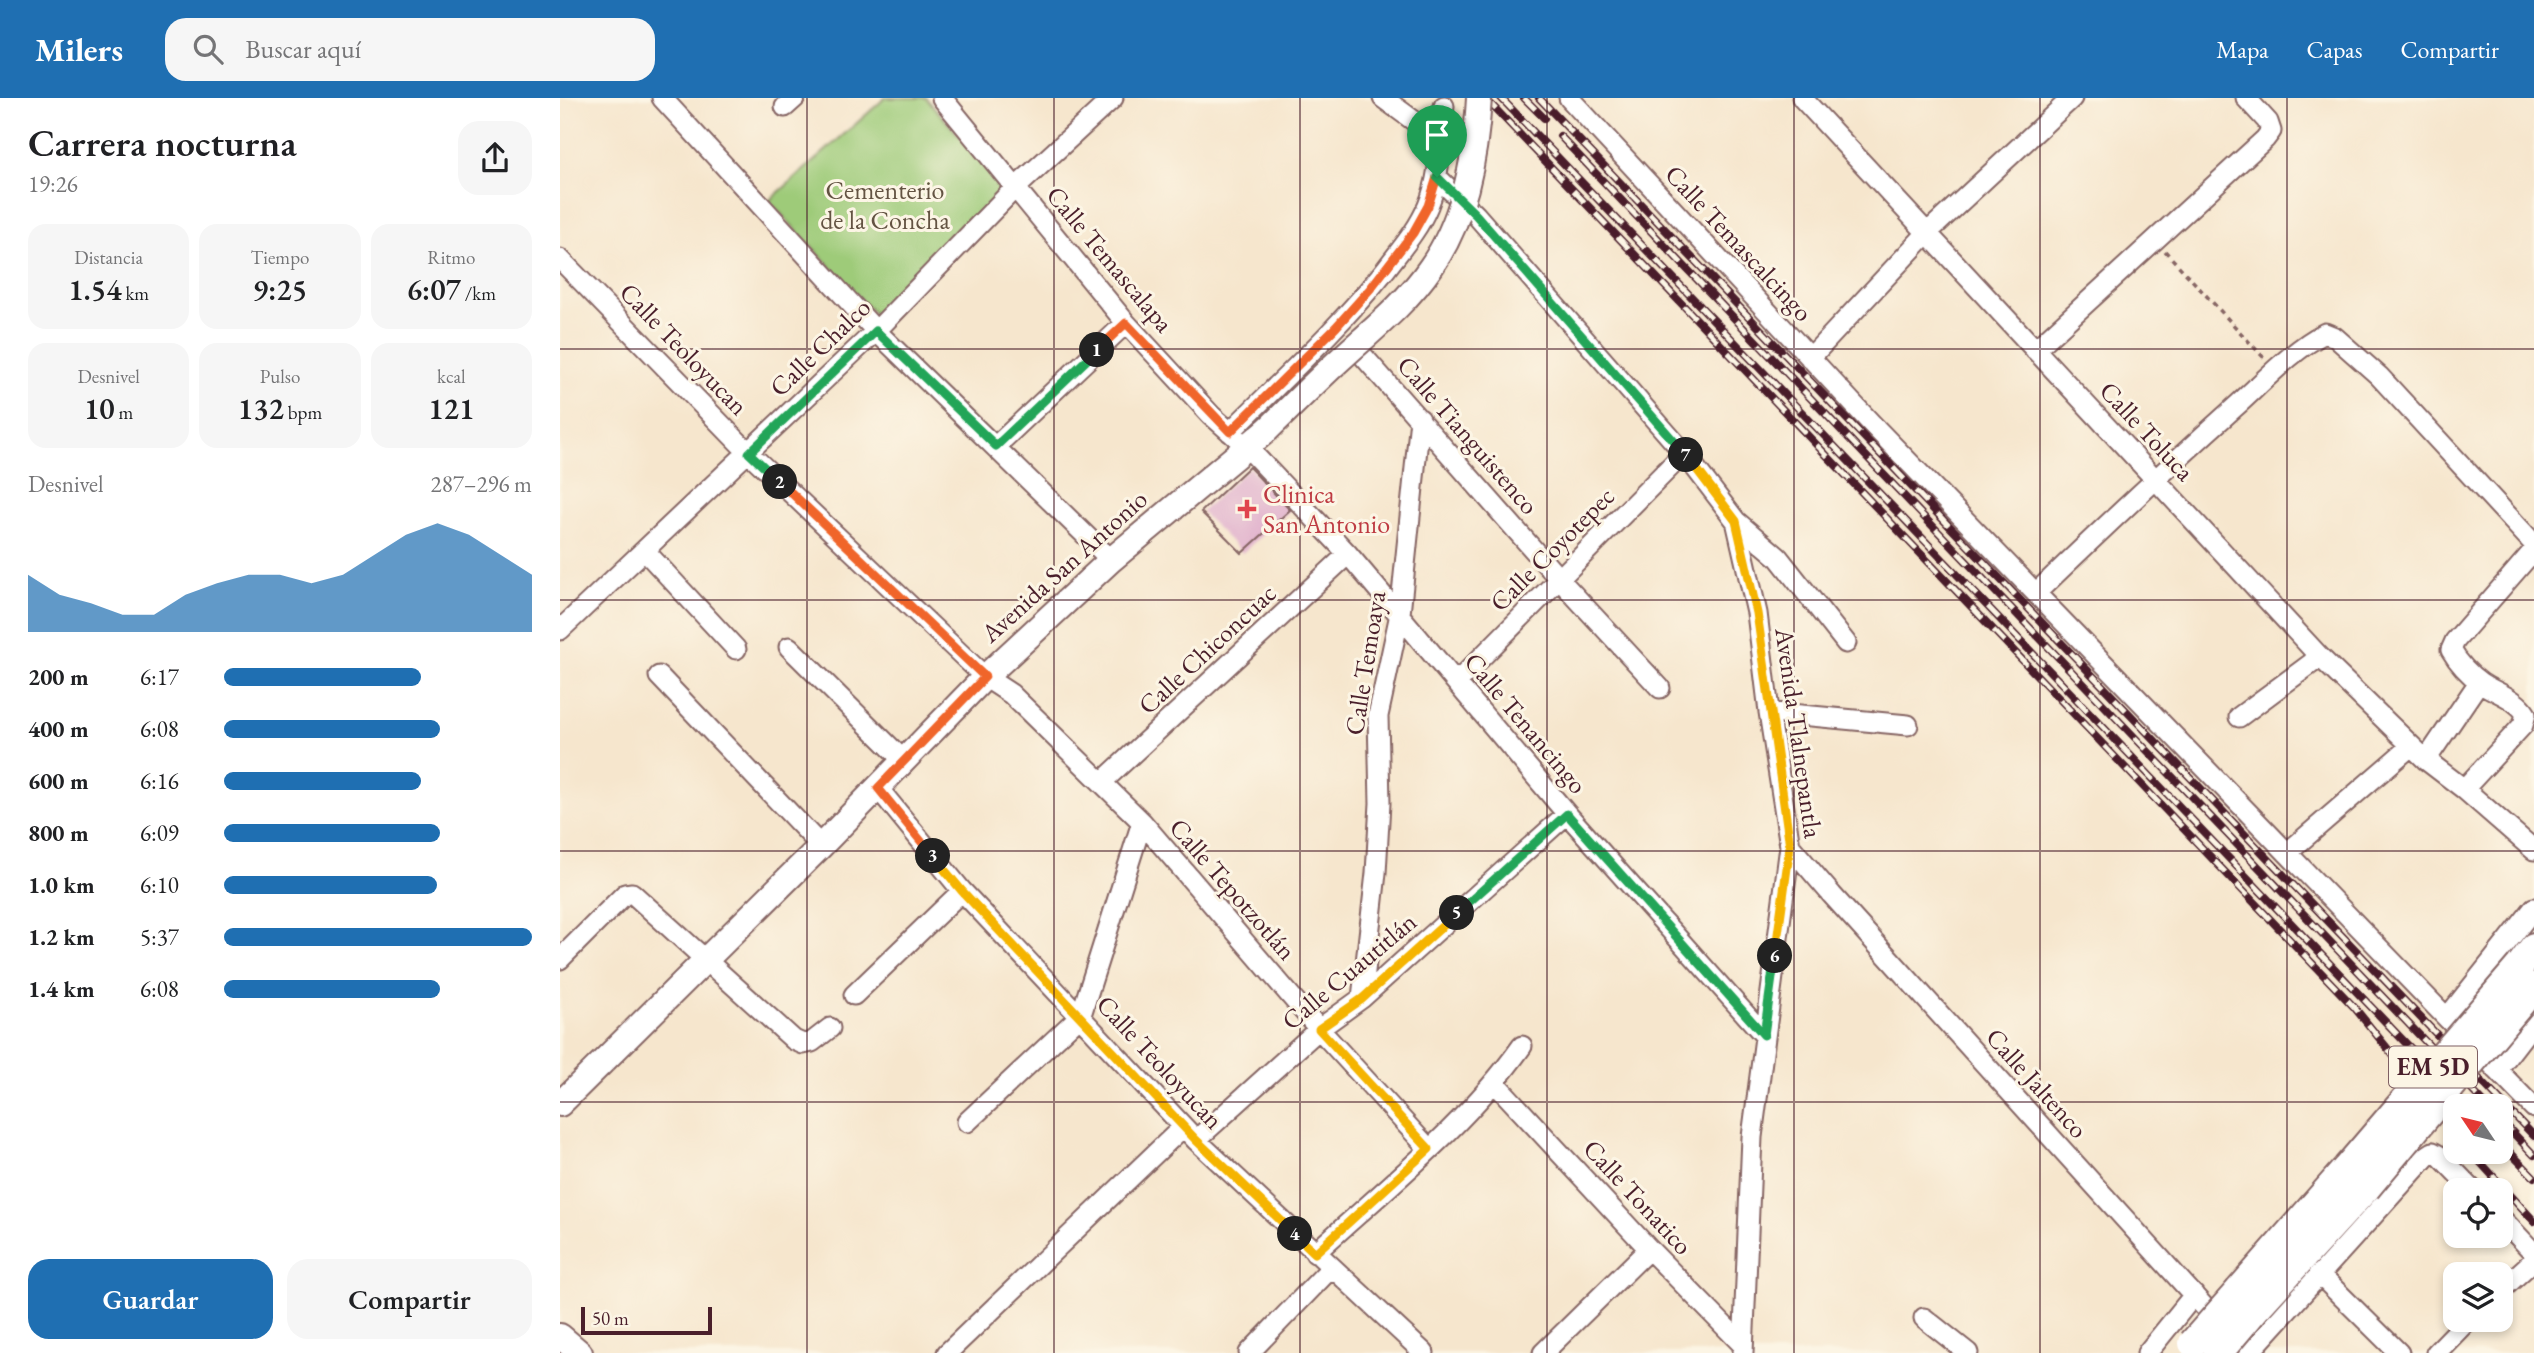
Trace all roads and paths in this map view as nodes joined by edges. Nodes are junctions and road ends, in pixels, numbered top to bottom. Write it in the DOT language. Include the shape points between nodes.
graph roads {
  1 [pos="662,98"];
  2 [pos="942,98"];
  3 [pos="1113,98"];
  4 [pos="1383,98"];
  5 [pos="1479,98"];
  6 [pos="1802,98"];
  7 [pos="2072,98"];
  8 [pos="2246,98"];
  9 [pos="1578,101"];
  10 [pos="1444,106"];
  11 [pos="1440,140"];
  12 [pos="1437,177"];
  13 [pos="1016,188"];
  14 [pos="1927,233"];
  15 [pos="2155,241"];
  16 [pos="560,259"];
  17 [pos="1126,323"];
  18 [pos="876,331"];
  19 [pos="2035,350"];
  20 [pos="1364,357"];
  21 [pos="1810,358"];
  22 [pos="2276,370"];
  23 [pos="1420,419"];
  24 [pos="1238,439"];
  25 [pos="996,446"];
  26 [pos="749,453"];
  27 [pos="1684,453"];
  28 [pos="2155,479"];
  29 [pos="1736,521"];
  30 [pos="2534,544"];
  31 [pos="2534,550"];
  32 [pos="645,551"];
  33 [pos="1348,554"];
  34 [pos="1111,561"];
  35 [pos="1560,580"];
  36 [pos="2036,593"];
  37 [pos="1400,614"];
  38 [pos="560,630"];
  39 [pos="1846,643"];
  40 [pos="789,647"];
  41 [pos="736,649"];
  42 [pos="2320,657"];
  43 [pos="659,676"];
  44 [pos="985,677"];
  45 [pos="1457,682"];
  46 [pos="2479,682"];
  47 [pos="1660,688"];
  48 [pos="1769,712"];
  49 [pos="2239,718"];
  50 [pos="1908,725"];
  51 [pos="2411,746"];
  52 [pos="2426,760"];
  53 [pos="904,761"];
  54 [pos="1102,782"];
  55 [pos="878,788"];
  56 [pos="2464,789"];
  57 [pos="1567,814"];
  58 [pos="1142,822"];
  59 [pos="821,846"];
  60 [pos="1790,846"];
  61 [pos="2534,850"];
  62 [pos="2287,853"];
  63 [pos="962,891"];
  64 [pos="2534,908"];
  65 [pos="560,959"];
  66 [pos="706,959"];
  67 [pos="2529,967"];
  68 [pos="855,995"];
  69 [pos="1362,999"];
  70 [pos="1080,1015"];
  71 [pos="2447,1018"];
  72 [pos="2534,1023"];
  73 [pos="830,1028"];
  74 [pos="1319,1029"];
  75 [pos="1764,1035"];
  76 [pos="1522,1046"];
  77 [pos="2497,1070"];
  78 [pos="1496,1083"];
  79 [pos="560,1104"];
  80 [pos="2534,1108"];
  81 [pos="967,1122"];
  82 [pos="1190,1133"];
  83 [pos="1429,1149"];
  84 [pos="2461,1178"];
  85 [pos="2513,1231"];
  86 [pos="1649,1249"];
  87 [pos="1315,1253"];
  88 [pos="2534,1253"];
  89 [pos="2534,1260"];
  90 [pos="1331,1268"];
  91 [pos="2319,1274"];
  92 [pos="2513,1279"];
  93 [pos="2194,1295"];
  94 [pos="1924,1318"];
  95 [pos="2456,1332"];
  96 [pos="560,1336"];
  97 [pos="1743,1349"];
  98 [pos="2198,1349"];
  99 [pos="580,1353"];
  100 [pos="947,1353"];
  101 [pos="1249,1353"];
  102 [pos="1424,1353"];
  103 [pos="1543,1353"];
  104 [pos="1968,1353"];
  105 [pos="2147,1353"];
  106 [pos="2248,1353"];
  107 [pos="2399,1353"];
  108 [pos="2436,1353"];
  1 -- 18 [label="street"];
  2 -- 13 [label="street, Calle Temascalapa"];
  3 -- 13 [label="street, Calle Chalco"];
  4 -- 11 [label="street"];
  5 -- 24 [label="main road, Avenida San Antonio, bridge" via="1466,187 1432,266 1396,311 1267,430"];
  6 -- 14 [label="street, Calle Toluca"];
  7 -- 14 [label="street"];
  8 -- 15 [label="street" via="2271,131"];
  9 -- 21 [label="street, Calle Temascalcingo"];
  10 -- 11 [label="street, Avenida San Antonio"];
  11 -- 12 [label="street, Avenida San Antonio"];
  12 -- 24 [label="street, Avenida San Antonio" via="1413,233"];
  12 -- 27 [label="street, Avenida Tlalnepantla" via="1476,215"];
  13 -- 17 [label="street, Calle Temascalapa"];
  13 -- 18 [label="street, Calle Chalco"];
  14 -- 19 [label="street, Calle Toluca"];
  14 -- 21 [label="street"];
  15 -- 19 [label="street"];
  15 -- 22 [label="path"];
  16 -- 26 [label="street, Calle Teoloyucan"];
  17 -- 24 [label="street, Calle Temascalapa"];
  17 -- 25 [label="street"];
  18 -- 25 [label="street"];
  18 -- 26 [label="street, Calle Chalco"];
  19 -- 28 [label="street, Calle Toluca"];
  20 -- 23 [label="street, Calle Tianguistenco"];
  21 -- 36 [label="street, Calle Temascalcingo"];
  22 -- 28 [label="street"];
  22 -- 30 [label="street" via="2315,338 2325,333 2334,337 2379,376"];
  23 -- 35 [label="street, Calle Tianguistenco"];
  23 -- 37 [label="street, Calle Temoaya"];
  24 -- 33 [label="street, Calle Tenancingo"];
  24 -- 34 [label="main road, Avenida San Antonio"];
  25 -- 34 [label="street"];
  26 -- 32 [label="street, Calle Chalco"];
  26 -- 44 [label="street, Calle Teoloyucan"];
  27 -- 29 [label="street, Avenida Tlalnepantla"];
  27 -- 35 [label="street, Calle Coyotepec"];
  28 -- 36 [label="street"];
  28 -- 42 [label="street, Calle Toluca"];
  29 -- 39 [label="street" via="1778,556"];
  29 -- 48 [label="street, Avenida Tlalnepantla" via="1757,613"];
  31 -- 46 [label="street" via="2451,650"];
  32 -- 38 [label="street, Calle Chalco"];
  32 -- 41 [label="street"];
  33 -- 37 [label="street, Calle Tenancingo"];
  33 -- 54 [label="street, Calle Chiconcuac"];
  34 -- 44 [label="main road, Avenida San Antonio"];
  35 -- 45 [label="street, Calle Coyotepec"];
  35 -- 47 [label="street, Calle Tianguistenco"];
  36 -- 62 [label="street, Calle Temascalcingo"];
  37 -- 45 [label="street, Calle Tenancingo"];
  37 -- 69 [label="street, Calle Temoaya" via="1378,716 1380,803"];
  40 -- 53 [label="street"];
  42 -- 49 [label="street"];
  42 -- 51 [label="street, Calle Toluca"];
  43 -- 59 [label="street"];
  44 -- 53 [label="main road, Avenida San Antonio"];
  44 -- 54 [label="street, Calle Tepotzotlán" via="1011,694"];
  45 -- 57 [label="street, Calle Tenancingo"];
  46 -- 52 [label="street"];
  46 -- 56 [label="street" via="2521,706 2526,714 2523,725"];
  48 -- 50 [label="street"];
  48 -- 60 [label="street, Avenida Tlalnepantla"];
  51 -- 52 [label="street, Calle Toluca"];
  51 -- 62 [label="street"];
  52 -- 56 [label="street, Calle Toluca"];
  53 -- 55 [label="main road, Avenida San Antonio"];
  54 -- 58 [label="street, Calle Tepotzotlán"];
  55 -- 59 [label="main road, Avenida San Antonio"];
  55 -- 63 [label="street, Calle Teoloyucan"];
  56 -- 61 [label="street, Calle Toluca"];
  57 -- 69 [label="street, Calle Cuautitlán"];
  57 -- 75 [label="street, Calle Tenancingo"];
  58 -- 70 [label="street"];
  58 -- 74 [label="street, Calle Tepotzotlán"];
  59 -- 66 [label="main road, Avenida San Antonio"];
  60 -- 75 [label="street, Avenida Tlalnepantla"];
  60 -- 93 [label="street, Calle Jaltenco"];
  62 -- 71 [label="street, Calle Temascalcingo"];
  63 -- 68 [label="street"];
  63 -- 70 [label="street, Calle Teoloyucan"];
  64 -- 71 [label="street"];
  65 -- 66 [label="street" via="632,892"];
  66 -- 73 [label="street" via="794,1040 812,1042"];
  66 -- 79 [label="main road, Avenida San Antonio"];
  67 -- 98 [label="highway, EM 5D, bridge" via="2356,1178"];
  69 -- 74 [label="street, Calle Cuautitlán"];
  70 -- 81 [label="street"];
  70 -- 82 [label="street, Calle Teoloyucan"];
  71 -- 77 [label="street, Calle Temascalcingo"];
  72 -- 77 [label="street"];
  74 -- 82 [label="street, Calle Cuautitlán"];
  74 -- 83 [label="street, Calle Tepotzotlán"];
  75 -- 97 [label="street, Avenida Tlalnepantla" via="1752,1137"];
  76 -- 78 [label="street"];
  77 -- 80 [label="street, Calle Temascalcingo"];
  78 -- 83 [label="street"];
  78 -- 86 [label="street, Calle Tonatico"];
  82 -- 87 [label="street, Calle Teoloyucan"];
  82 -- 100 [label="street, Calle Cuautitlán"];
  83 -- 87 [label="street"];
  84 -- 91 [label="street" via="2440,1156 2433,1152 2427,1156"];
  85 -- 88 [label="street"];
  86 -- 97 [label="street, Calle Tonatico"];
  86 -- 103 [label="street"];
  87 -- 90 [label="street, Calle Teoloyucan"];
  89 -- 92 [label="street"];
  90 -- 101 [label="street"];
  90 -- 102 [label="street, Calle Teoloyucan"];
  91 -- 106 [label="street"];
  91 -- 107 [label="street"];
  93 -- 105 [label="street"];
  93 -- 106 [label="street, Calle Jaltenco"];
  94 -- 104 [label="street"];
  95 -- 108 [label="street"];
  96 -- 99 [label="main road"];
}
